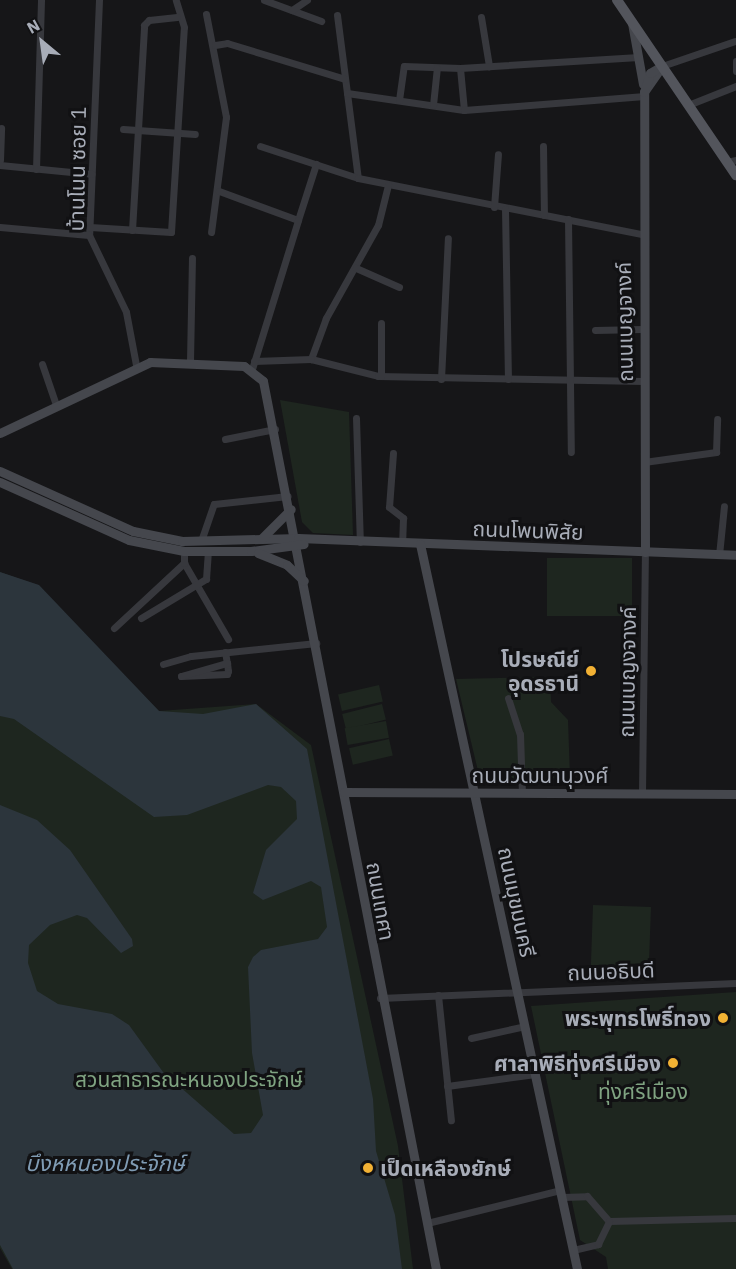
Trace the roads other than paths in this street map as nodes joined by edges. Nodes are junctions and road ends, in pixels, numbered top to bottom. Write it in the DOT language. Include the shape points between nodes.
graph roads {
  1 [pos="41,0"];
  2 [pos="99,0"];
  3 [pos="176,0"];
  4 [pos="264,0"];
  5 [pos="307,0"];
  6 [pos="616,0"];
  7 [pos="292,10"];
  8 [pos="206,14"];
  9 [pos="337,15"];
  10 [pos="177,17"];
  11 [pos="481,17"];
  12 [pos="321,21"];
  13 [pos="632,23"];
  14 [pos="735,41"];
  15 [pos="215,45"];
  16 [pos="639,57"];
  17 [pos="736,61"];
  18 [pos="489,66"];
  19 [pos="662,66"];
  20 [pos="437,68"];
  21 [pos="460,68"];
  22 [pos="736,71"];
  23 [pos="345,79"];
  24 [pos="736,86"];
  25 [pos="347,93"];
  26 [pos="644,94"];
  27 [pos="399,100"];
  28 [pos="432,105"];
  29 [pos="688,105"];
  30 [pos="464,110"];
  31 [pos="1,128"];
  32 [pos="123,129"];
  33 [pos="138,130"];
  34 [pos="178,132"];
  35 [pos="195,134"];
  36 [pos="260,146"];
  37 [pos="543,146"];
  38 [pos="498,154"];
  39 [pos="0,160"];
  40 [pos="732,161"];
  41 [pos="316,164"];
  42 [pos="0,165"];
  43 [pos="36,169"];
  44 [pos="92,174"];
  45 [pos="736,175"];
  46 [pos="358,178"];
  47 [pos="388,185"];
  48 [pos="219,191"];
  49 [pos="494,207"];
  50 [pos="505,209"];
  51 [pos="544,215"];
  52 [pos="568,219"];
  53 [pos="298,220"];
  54 [pos="0,227"];
  55 [pos="132,230"];
  56 [pos="90,231"];
  57 [pos="211,232"];
  58 [pos="641,234"];
  59 [pos="448,238"];
  60 [pos="192,258"];
  61 [pos="356,268"];
  62 [pos="399,287"];
  63 [pos="381,323"];
  64 [pos="642,328"];
  65 [pos="595,330"];
  66 [pos="311,359"];
  67 [pos="190,361"];
  68 [pos="42,364"];
  69 [pos="136,365"];
  70 [pos="253,365"];
  71 [pos="381,376"];
  72 [pos="508,379"];
  73 [pos="441,380"];
  74 [pos="572,380"];
  75 [pos="643,381"];
  76 [pos="56,405"];
  77 [pos="356,418"];
  78 [pos="717,419"];
  79 [pos="275,429"];
  80 [pos="0,433"];
  81 [pos="225,439"];
  82 [pos="571,452"];
  83 [pos="393,453"];
  84 [pos="644,462"];
  85 [pos="0,471"];
  86 [pos="0,482"];
  87 [pos="288,496"];
  88 [pos="724,506"];
  89 [pos="291,508"];
  90 [pos="201,541"];
  91 [pos="253,541"];
  92 [pos="298,541"];
  93 [pos="360,542"];
  94 [pos="402,543"];
  95 [pos="420,544"];
  96 [pos="184,551"];
  97 [pos="208,551"];
  98 [pos="251,551"];
  99 [pos="645,552"];
  100 [pos="719,555"];
  101 [pos="736,555"];
  102 [pos="184,563"];
  103 [pos="304,581"];
  104 [pos="198,584"];
  105 [pos="141,618"];
  106 [pos="114,628"];
  107 [pos="228,639"];
  108 [pos="316,643"];
  109 [pos="225,652"];
  110 [pos="227,663"];
  111 [pos="163,664"];
  112 [pos="508,698"];
  113 [pos="344,792"];
  114 [pos="475,792"];
  115 [pos="522,793"];
  116 [pos="642,793"];
  117 [pos="736,794"];
  118 [pos="736,983"];
  119 [pos="517,991"];
  120 [pos="438,995"];
  121 [pos="380,998"];
  122 [pos="525,1026"];
  123 [pos="471,1038"];
  124 [pos="535,1074"];
  125 [pos="447,1086"];
  126 [pos="451,1120"];
  127 [pos="561,1194"];
  128 [pos="736,1218"];
  129 [pos="609,1221"];
  130 [pos="427,1223"];
  131 [pos="573,1250"];
  132 [pos="436,1269"];
  133 [pos="577,1269"];
  1 -- 43 [label="street"];
  2 -- 44 [label="street, บ้านโนน ซอย 1"];
  3 -- 10 [label="street"];
  4 -- 7 [label="street"];
  5 -- 7 [label="street"];
  6 -- 13 [label="main road"];
  7 -- 12 [label="street"];
  8 -- 15 [label="street"];
  9 -- 23 [label="street"];
  10 -- 33 [label="street" via="149,20 144,25"];
  10 -- 34 [label="street" via="184,27"];
  11 -- 18 [label="street"];
  13 -- 16 [label="street, ถนนเบญจางค์"];
  13 -- 19 [label="main road"];
  14 -- 19 [label="street"];
  15 -- 23 [label="street" via="227,43"];
  15 -- 48 [label="street" via="226,117"];
  16 -- 18 [label="street"];
  16 -- 26 [label="street, ถนนเบญจางค์"];
  17 -- 22 [label="street"];
  18 -- 21 [label="street"];
  19 -- 26 [label="street" via="650,73"];
  19 -- 29 [label="main road"];
  20 -- 21 [label="street"];
  20 -- 27 [label="street" via="404,66"];
  20 -- 28 [label="street"];
  21 -- 30 [label="street"];
  23 -- 25 [label="street"];
  24 -- 29 [label="street"];
  25 -- 27 [label="street"];
  25 -- 46 [label="street"];
  26 -- 30 [label="street"];
  26 -- 58 [label="street, ถนนเบญจางค์"];
  27 -- 28 [label="street"];
  28 -- 30 [label="street"];
  29 -- 40 [label="main road"];
  31 -- 39 [label="street"];
  32 -- 33 [label="street"];
  33 -- 34 [label="street"];
  33 -- 55 [label="street"];
  34 -- 35 [label="street"];
  34 -- 55 [label="street" via="171,232"];
  36 -- 41 [label="street"];
  37 -- 51 [label="street"];
  38 -- 49 [label="street"];
  40 -- 45 [label="main road"];
  41 -- 46 [label="street"];
  41 -- 53 [label="street"];
  42 -- 43 [label="street"];
  43 -- 44 [label="street"];
  44 -- 56 [label="street, บ้านโนน ซอย 1"];
  46 -- 47 [label="street"];
  47 -- 49 [label="street"];
  47 -- 61 [label="street" via="378,225"];
  48 -- 53 [label="street"];
  48 -- 57 [label="street"];
  49 -- 50 [label="street"];
  50 -- 51 [label="street"];
  50 -- 72 [label="street"];
  51 -- 52 [label="street"];
  52 -- 58 [label="street"];
  52 -- 74 [label="street"];
  53 -- 70 [label="street"];
  54 -- 56 [label="street"];
  55 -- 56 [label="street"];
  56 -- 69 [label="street, บ้านโนน ซอย 1" via="126,312"];
  58 -- 64 [label="street, ถนนเบญจางค์"];
  59 -- 73 [label="street"];
  60 -- 67 [label="street"];
  61 -- 62 [label="street"];
  61 -- 66 [label="street" via="326,318"];
  63 -- 71 [label="street"];
  64 -- 65 [label="street"];
  64 -- 75 [label="street, ถนนเบญจางค์"];
  66 -- 70 [label="street"];
  66 -- 71 [label="street"];
  67 -- 69 [label="street"];
  67 -- 70 [label="street"];
  68 -- 76 [label="street"];
  69 -- 76 [label="street"];
  70 -- 79 [label="street, ถนนเทศา" via="263,381"];
  71 -- 73 [label="street"];
  72 -- 73 [label="street"];
  72 -- 74 [label="street"];
  74 -- 75 [label="street"];
  74 -- 82 [label="street"];
  75 -- 84 [label="street, ถนนเบญจางค์"];
  76 -- 80 [label="street"];
  77 -- 93 [label="street"];
  78 -- 84 [label="street" via="716,452"];
  79 -- 81 [label="street"];
  79 -- 87 [label="street, ถนนเทศา"];
  83 -- 94 [label="street" via="389,507 403,518"];
  84 -- 99 [label="street, ถนนเบญจางค์"];
  85 -- 90 [label="street, ถนนโพนพิสัย" via="133,531"];
  86 -- 96 [label="street, ถนนโพนพิสัย" via="129,540"];
  87 -- 89 [label="street, ถนนเทศา"];
  87 -- 90 [label="street" via="214,504"];
  88 -- 100 [label="street"];
  89 -- 91 [label="street" via="269,536"];
  89 -- 92 [label="street, ถนนเทศา"];
  90 -- 91 [label="street, ถนนโพนพิสัย"];
  91 -- 92 [label="street, ถนนโพนพิสัย"];
  92 -- 93 [label="street, ถนนโพนพิสัย"];
  92 -- 98 [label="street, ถนนโพนพิสัย"];
  92 -- 103 [label="street, ถนนเทศา"];
  93 -- 94 [label="street, ถนนโพนพิสัย"];
  94 -- 95 [label="street, ถนนโพนพิสัย"];
  95 -- 99 [label="street, ถนนโพนพิสัย"];
  95 -- 114 [label="street, ถนนมุขมนครี"];
  96 -- 97 [label="street, ถนนโพนพิสัย"];
  96 -- 102 [label="street"];
  97 -- 98 [label="street, ถนนโพนพิสัย"];
  97 -- 104 [label="street" via="208,575"];
  98 -- 103 [label="street" via="272,556"];
  99 -- 100 [label="street, ถนนโพนพิสัย"];
  99 -- 116 [label="street, ถนนเบญงจางค์"];
  100 -- 101 [label="street, ถนนโพนพิสัย"];
  102 -- 104 [label="street"];
  102 -- 106 [label="street"];
  103 -- 108 [label="street, ถนนเทศา"];
  104 -- 105 [label="street"];
  104 -- 107 [label="street"];
  108 -- 109 [label="street"];
  108 -- 113 [label="street, ถนนเทศา"];
  109 -- 110 [label="street"];
  109 -- 111 [label="street"];
  110 -- 110 [label="street" via="223,676 182,676 186,672"];
  112 -- 115 [label="street" via="520,734"];
  113 -- 114 [label="street, ถนนวัฒนานุวงศ์"];
  113 -- 121 [label="street, ถนนเทศา"];
  114 -- 115 [label="street, ถนนวัฒนานุวงศ์"];
  114 -- 119 [label="street, ถนนมุขมนครี"];
  115 -- 116 [label="street, ถนนวัฒนานุวงศ์"];
  116 -- 117 [label="street, ถนนวัฒนานุวงศ์"];
  118 -- 119 [label="street, ถนนอธิบดี"];
  119 -- 120 [label="street, ถนนอธิบดี"];
  119 -- 122 [label="street, ถนนมุขมนครี"];
  120 -- 121 [label="street, ถนนอธิบดี"];
  120 -- 125 [label="street"];
  121 -- 130 [label="street, ถนนเทศา"];
  122 -- 123 [label="street"];
  122 -- 124 [label="street, ถนนมุขมนครี"];
  124 -- 125 [label="street"];
  124 -- 127 [label="street, ถนนมุขมนครี"];
  125 -- 126 [label="street"];
  127 -- 129 [label="street" via="587,1196"];
  127 -- 130 [label="street"];
  127 -- 131 [label="street, ถนนมุขมนครี"];
  128 -- 129 [label="street"];
  129 -- 131 [label="street" via="598,1244"];
  130 -- 132 [label="street, ถนนเทศา"];
  131 -- 133 [label="street, ถนนมุขมนครี"];
}
